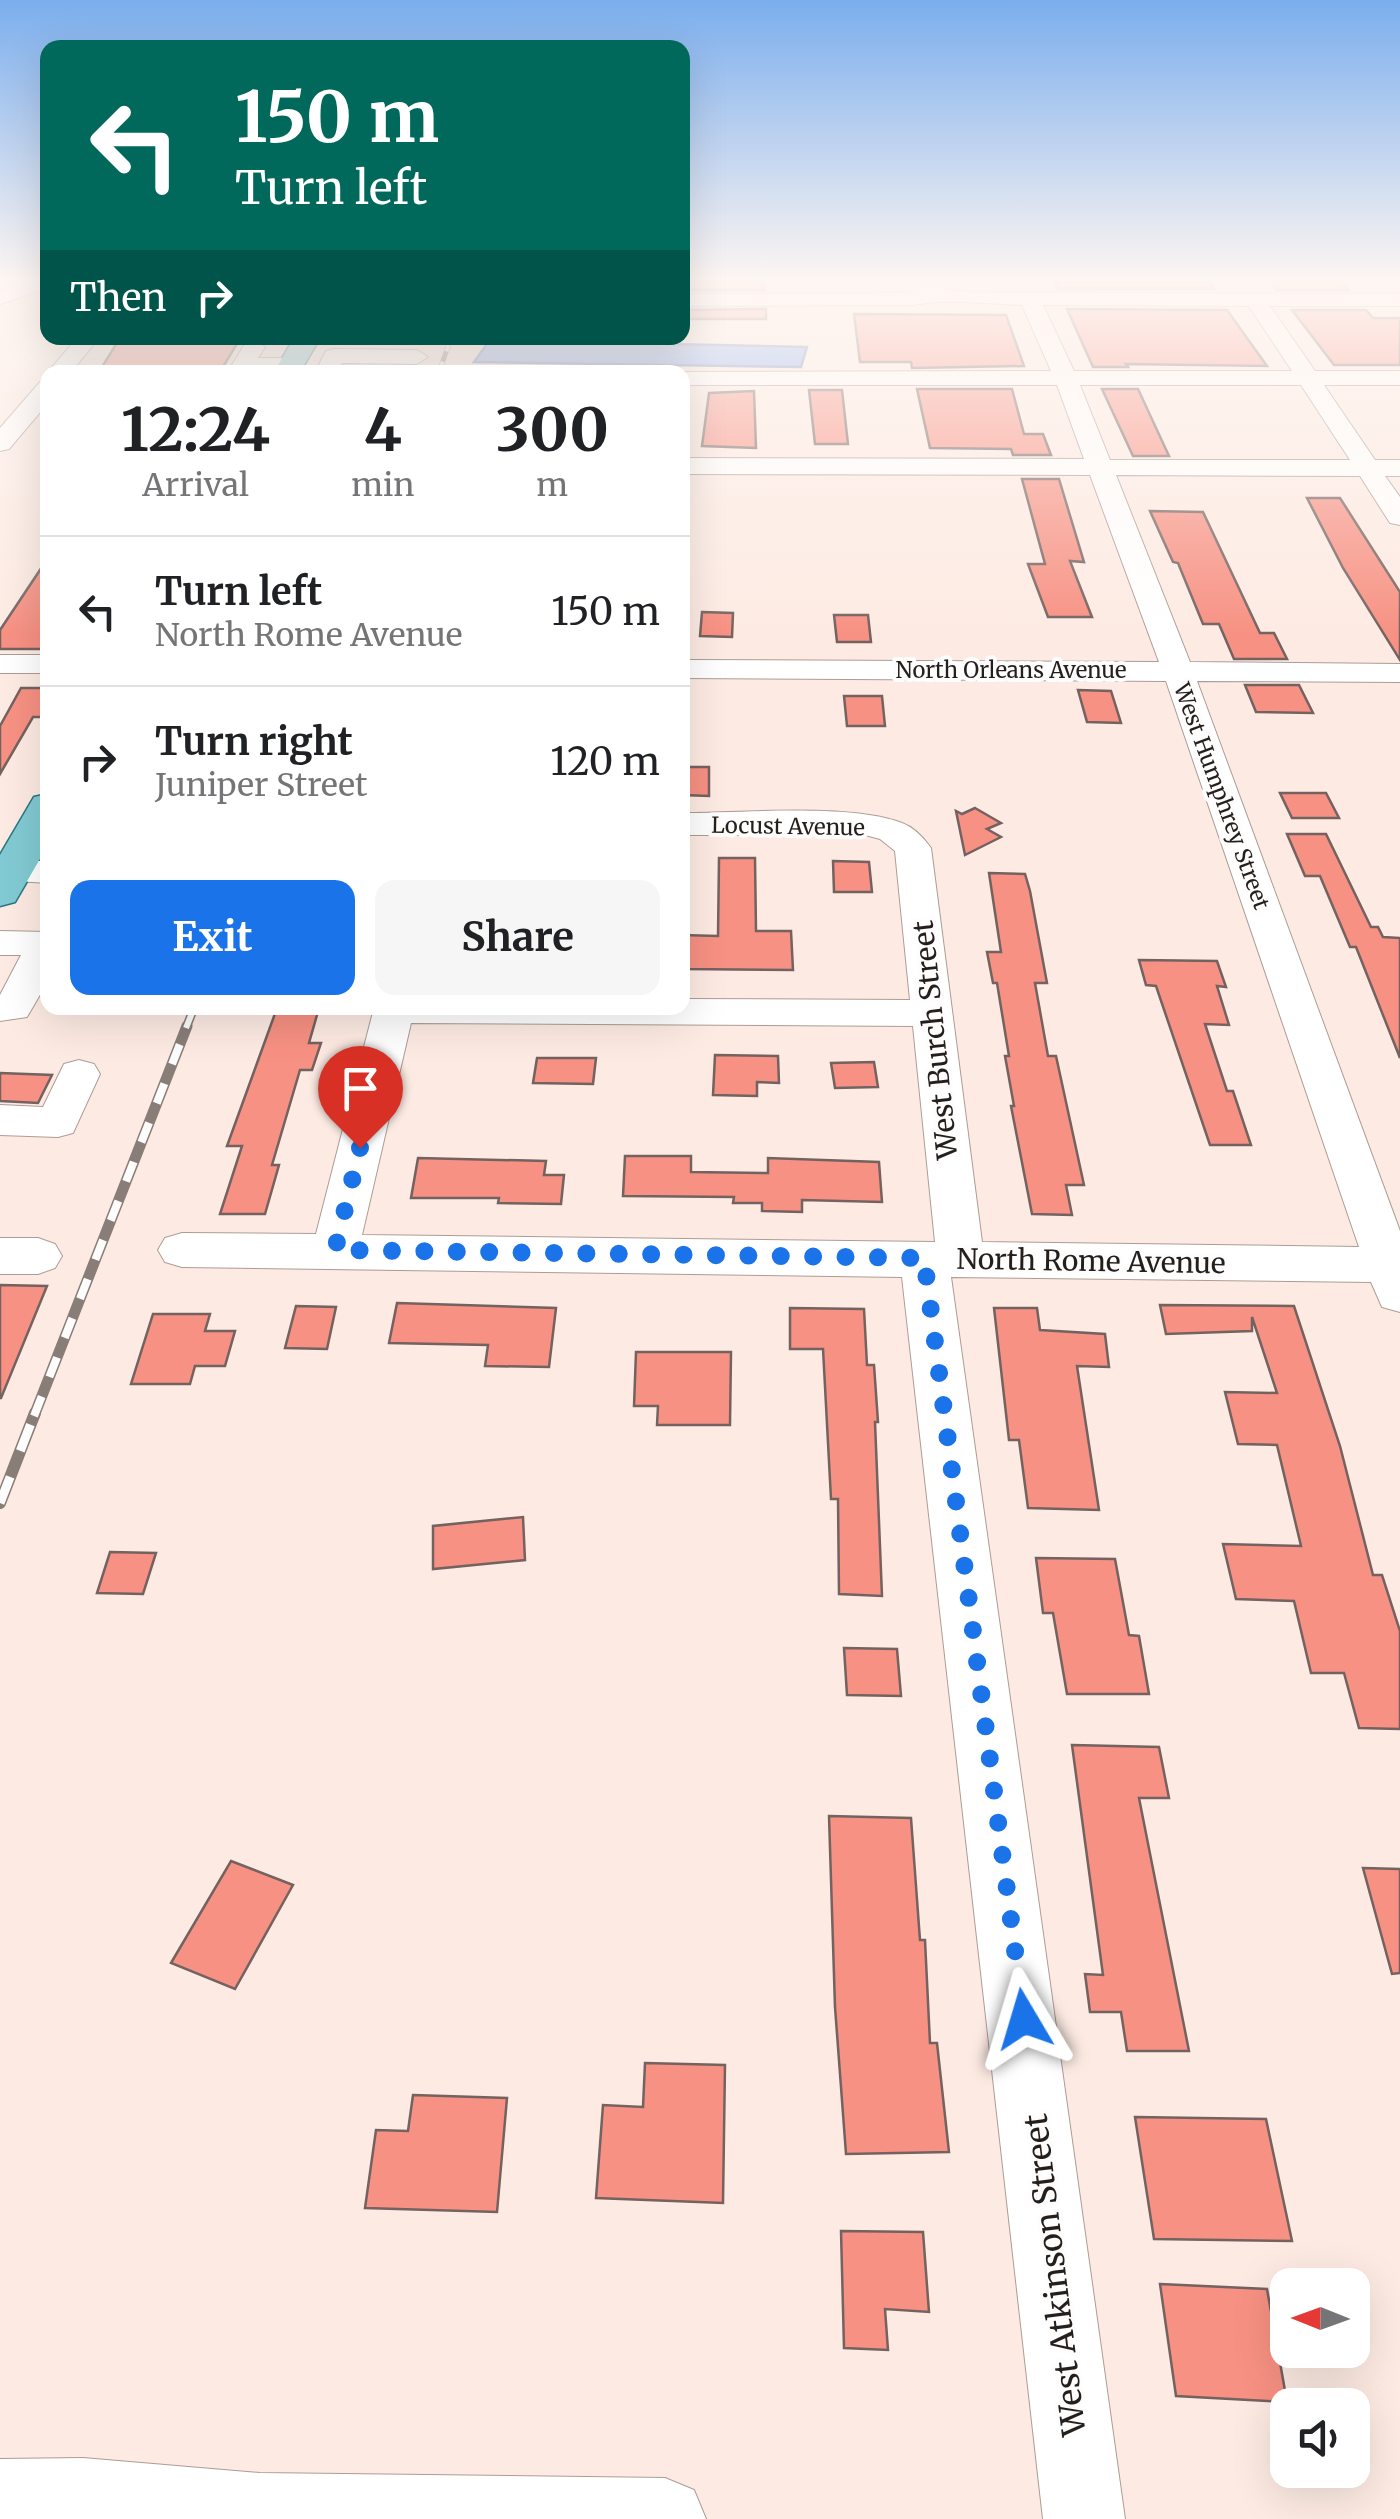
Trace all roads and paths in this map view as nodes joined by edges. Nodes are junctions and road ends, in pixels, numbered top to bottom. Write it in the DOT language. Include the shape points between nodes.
graph roads {
  1 [pos="38,400"];
  2 [pos="1074,400"];
  3 [pos="1324,400"];
  4 [pos="0,445"];
  5 [pos="32,450"];
  6 [pos="690,466"];
  7 [pos="1101,468"];
  8 [pos="1367,468"];
  9 [pos="1400,468"];
  10 [pos="1400,516"];
  11 [pos="0,664"];
  12 [pos="40,664"];
  13 [pos="690,669"];
  14 [pos="1178,671"];
  15 [pos="1400,673"];
  16 [pos="40,822"];
  17 [pos="690,824"];
  18 [pos="894,831"];
  19 [pos="15,874"];
  20 [pos="0,943"];
  21 [pos="40,944"];
  22 [pos="40,956"];
  23 [pos="690,1011"];
  24 [pos="932,1013"];
  25 [pos="393,1015"];
  26 [pos="3,1021"];
  27 [pos="79,1074"];
  28 [pos="0,1120"];
  29 [pos="182,1250"];
  30 [pos="335,1250"];
  31 [pos="942,1258"];
  32 [pos="1396,1276"];
  33 [pos="0,2500"];
  34 [pos="259,2516"];
  35 [pos="665,2519"];
  36 [pos="1084,2519"];
  1 -- 4 [label="street"];
  2 -- 7 [label="street, West Humphrey Street"];
  3 -- 8 [label="street"];
  4 -- 5 [label="street"];
  6 -- 7 [label="street"];
  7 -- 8 [label="street"];
  7 -- 14 [label="street, West Humphrey Street"];
  8 -- 9 [label="street"];
  8 -- 10 [label="street"];
  11 -- 12 [label="street"];
  13 -- 14 [label="street, North Orleans Avenue"];
  14 -- 15 [label="street, North Orleans Avenue"];
  14 -- 32 [label="street, West Humphrey Street"];
  16 -- 19 [label="main road"];
  17 -- 18 [label="street, Locust Avenue" via="865,824"];
  18 -- 24 [label="street, West Burch Street" via="914,848"];
  20 -- 21 [label="street"];
  22 -- 26 [label="street"];
  23 -- 24 [label="street"];
  24 -- 31 [label="street, West Burch Street"];
  25 -- 30 [label="street"];
  27 -- 28 [label="street" via="58,1122"];
  29 -- 30 [label="street, North Rome Avenue"];
  30 -- 31 [label="street, North Rome Avenue"];
  31 -- 32 [label="street, North Rome Avenue"];
  31 -- 36 [label="street, West Atkinson Street" via="995,1794"];
  33 -- 34 [label="street" via="83,2499"];
  34 -- 35 [label="street"];
}
